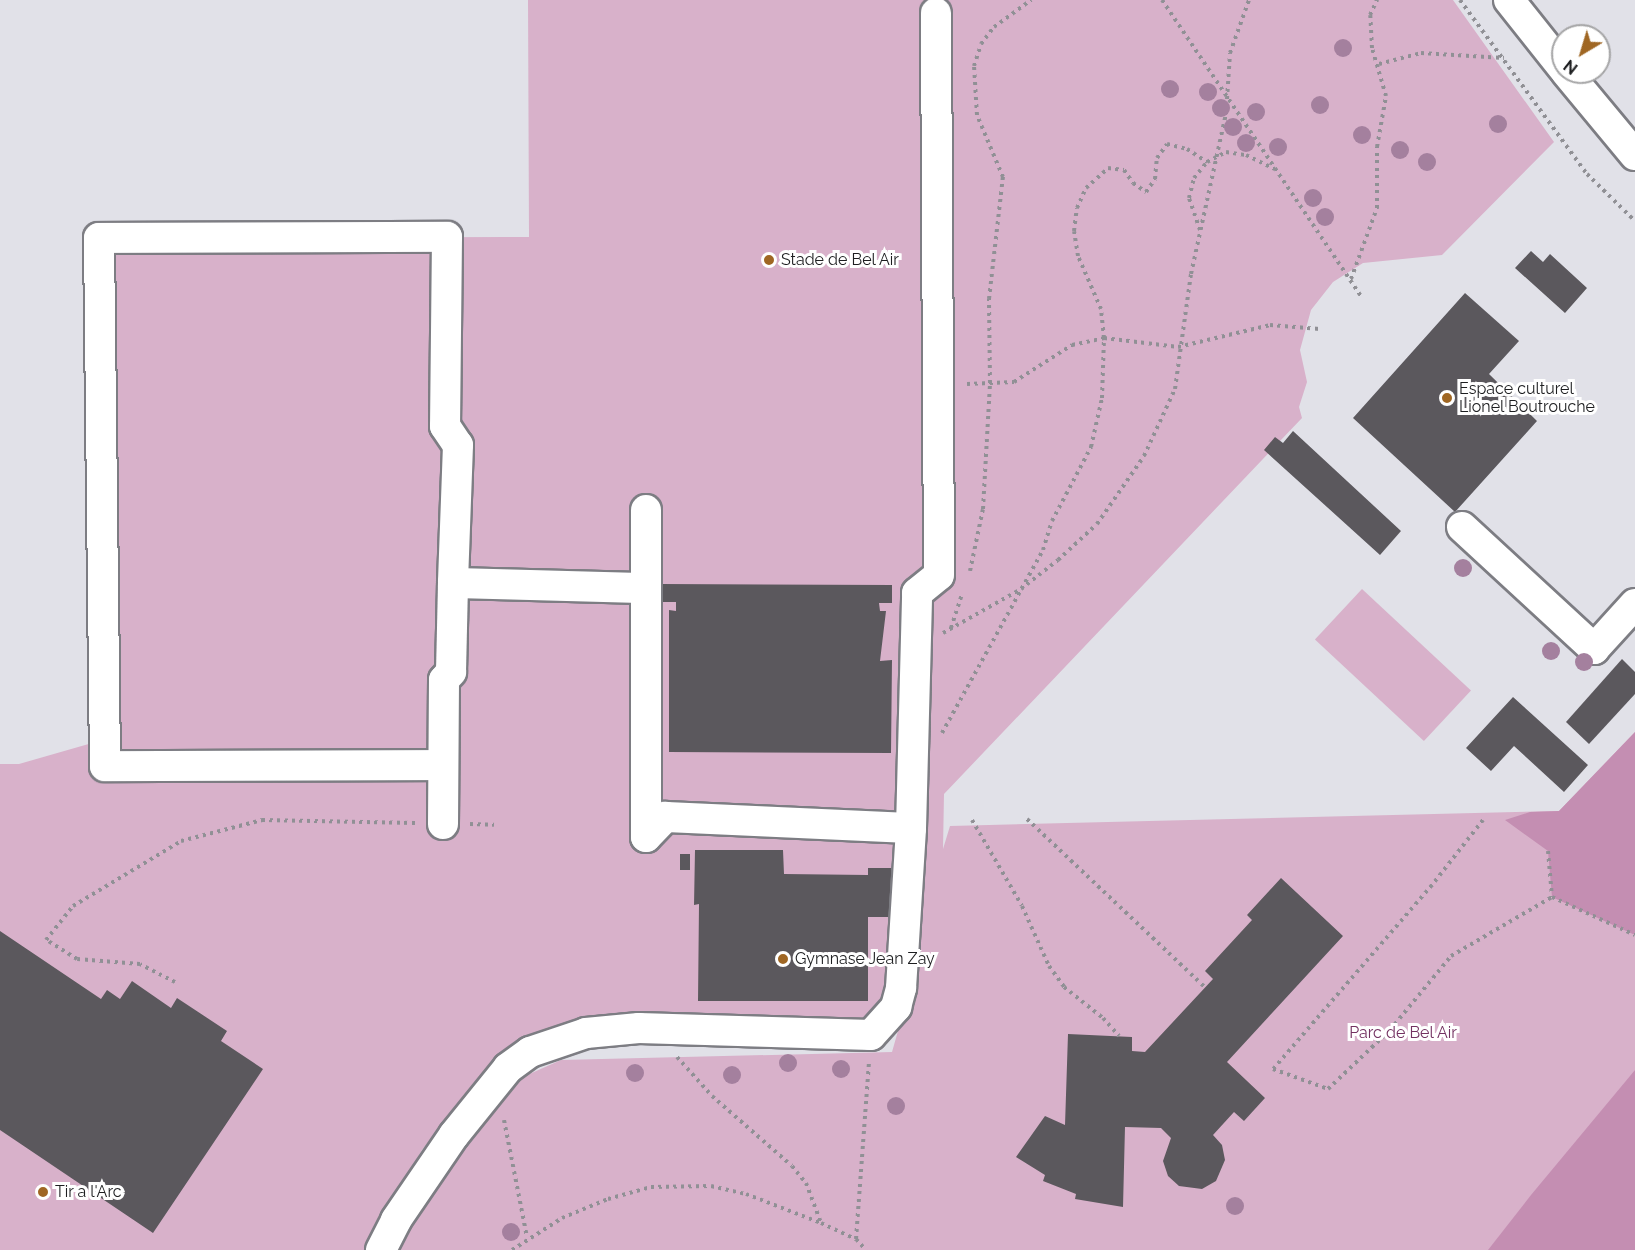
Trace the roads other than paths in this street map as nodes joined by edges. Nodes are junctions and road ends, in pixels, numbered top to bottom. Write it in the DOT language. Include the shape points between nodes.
graph roads {
  1 [pos="1509,0"];
  2 [pos="936,13"];
  3 [pos="1551,53"];
  4 [pos="1576,84"];
  5 [pos="1635,154"];
  6 [pos="646,510"];
  7 [pos="1462,527"];
  8 [pos="453,583"];
  9 [pos="644,588"];
  10 [pos="1635,604"];
  11 [pos="443,765"];
  12 [pos="443,824"];
  13 [pos="911,828"];
  14 [pos="381,1250"];
  1 -- 3 [label="street"];
  2 -- 13 [label="street" via="939,575 917,593"];
  4 -- 5 [label="street"];
  6 -- 9 [label="street"];
  7 -- 10 [label="street" via="1594,649"];
  8 -- 9 [label="street"];
  8 -- 11 [label="street" via="451,672 444,680"];
  8 -- 11 [label="street" via="458,445 445,426 447,237 99,238 105,766"];
  9 -- 13 [label="street" via="646,837 665,817"];
  11 -- 12 [label="street"];
  13 -- 14 [label="street" via="901,987 896,1007 871,1035 666,1029 586,1032 555,1040 508,1068 422,1181"];
}
